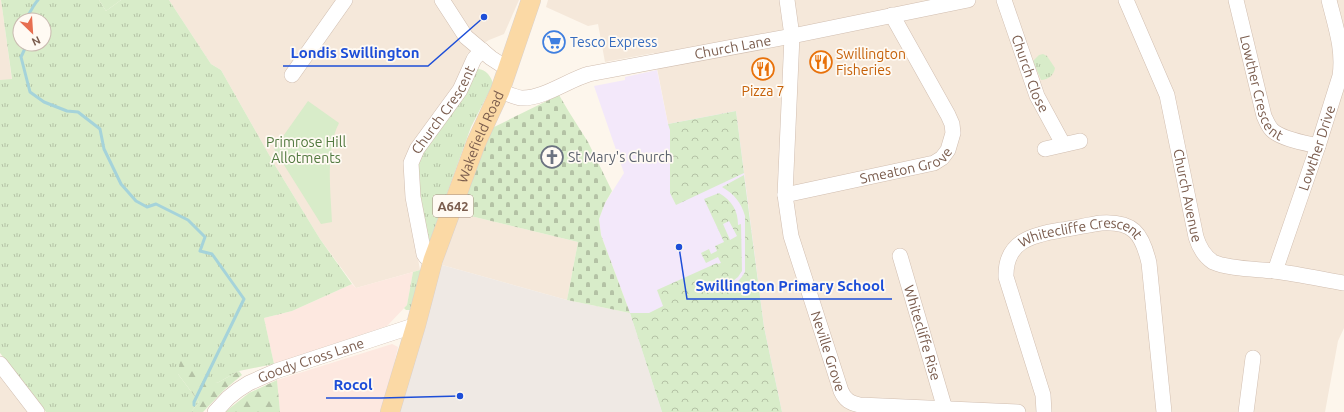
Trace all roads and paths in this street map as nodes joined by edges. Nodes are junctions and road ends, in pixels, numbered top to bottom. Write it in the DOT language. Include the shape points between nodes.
graph roads {
  1 [pos="345,0"];
  2 [pos="442,0"];
  3 [pos="531,0"];
  4 [pos="787,0"];
  5 [pos="968,0"];
  6 [pos="1004,0"];
  7 [pos="1126,0"];
  8 [pos="1236,0"];
  9 [pos="1328,0"];
  10 [pos="892,15"];
  11 [pos="792,36"];
  12 [pos="482,50"];
  13 [pos="508,69"];
  14 [pos="292,75"];
  15 [pos="500,91"];
  16 [pos="1080,141"];
  17 [pos="1063,144"];
  18 [pos="1318,146"];
  19 [pos="1045,149"];
  20 [pos="785,195"];
  21 [pos="900,256"];
  22 [pos="433,260"];
  23 [pos="1275,271"];
  24 [pos="1344,283"];
  25 [pos="416,325"];
  26 [pos="1253,358"];
  27 [pos="0,364"];
  28 [pos="945,409"];
  29 [pos="37,412"];
  30 [pos="214,412"];
  31 [pos="390,412"];
  32 [pos="1018,412"];
  33 [pos="1044,412"];
  34 [pos="1164,412"];
  35 [pos="1246,412"];
  1 -- 14 [label="street"];
  2 -- 12 [label="street" via="466,37"];
  3 -- 13 [label="main road, Wakefield Road / A642"];
  4 -- 11 [label="street, Neville Grove"];
  5 -- 10 [label="street, Church Lane"];
  6 -- 17 [label="street, Church Close" via="1037,96"];
  7 -- 23 [label="street, Church Avenue" via="1167,95 1199,248 1205,256 1222,265"];
  8 -- 18 [label="street, Lowther Crescent" via="1264,116 1271,130 1278,135"];
  9 -- 18 [label="street, Lowther Drive" via="1340,41 1342,64"];
  10 -- 11 [label="street, Church Lane"];
  10 -- 20 [label="street, Smeaton Grove" via="948,115 953,133 948,150 934,163"];
  11 -- 15 [label="street, Church Lane" via="589,74 539,95 520,98"];
  11 -- 20 [label="street, Neville Grove"];
  12 -- 13 [label="street"];
  12 -- 22 [label="street, Church Crescent" via="474,59 460,90 417,149 411,163 413,197 424,254 426,258"];
  13 -- 15 [label="main road, Wakefield Road / A642"];
  15 -- 22 [label="main road, Wakefield Road / A642" via="476,144"];
  16 -- 17 [label="street"];
  17 -- 19 [label="street"];
  18 -- 23 [label="street, Lowther Drive"];
  20 -- 28 [label="street, Neville Grove" via="791,236 844,397 860,405"];
  21 -- 28 [label="street, Whitecliffe Rise"];
  22 -- 25 [label="main road, Wakefield Road / A642"];
  23 -- 24 [label="street, Church Avenue"];
  25 -- 30 [label="street, Goody Cross Lane" via="276,371 249,383"];
  25 -- 31 [label="main road, Wakefield Road / A642"];
  26 -- 35 [label="street"];
  27 -- 29 [label="street"];
  28 -- 32 [label="street, Neville Grove"];
  33 -- 34 [label="street, Whitecliffe Crescent" via="1043,395 1006,277 1008,257 1022,241 1039,234 1111,222 1128,227 1144,244 1149,263"];
}
